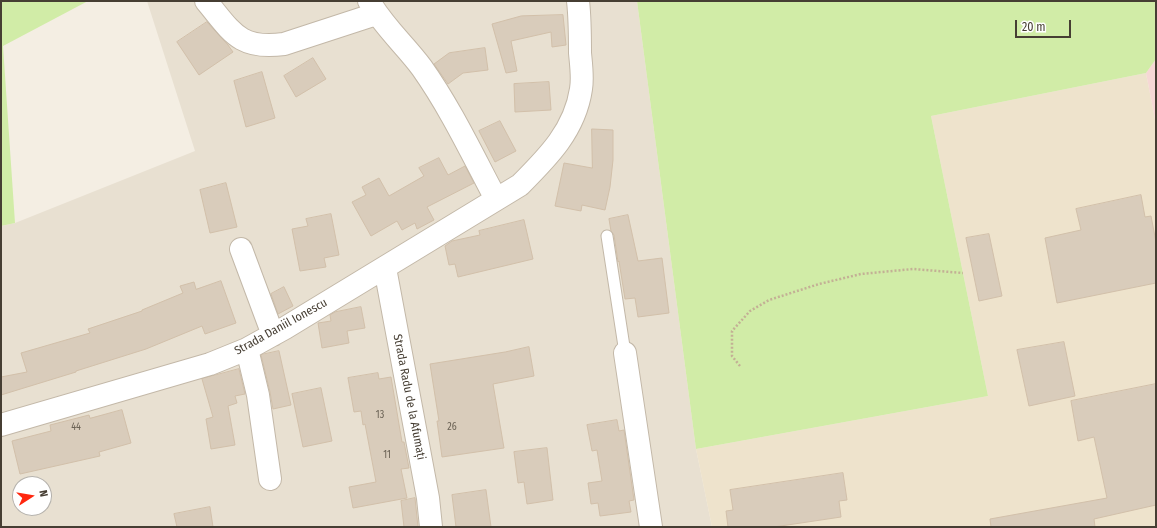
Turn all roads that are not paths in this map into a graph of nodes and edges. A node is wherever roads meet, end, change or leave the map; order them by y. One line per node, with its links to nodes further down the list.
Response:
1 (206, 1): 3 (street)
2 (578, 1): 4 (street, Strada Daniil Ionescu)
3 (373, 7): 4 (street)
4 (496, 200): 7 (street, Strada Daniil Ionescu)
5 (607, 236): 10 (lane)
6 (241, 250): 8 (street)
7 (385, 268): 8 (street, Strada Daniil Ionescu); 13 (street, Strada Radu de la Afumați)
8 (273, 335): 9 (street, Strada Daniil Ionescu)
9 (247, 349): 11 (street, Strada Daniil Ionescu); 12 (street)
10 (625, 353): 14 (street)
11 (1, 425)
12 (270, 480)
13 (432, 527)
14 (651, 527)

